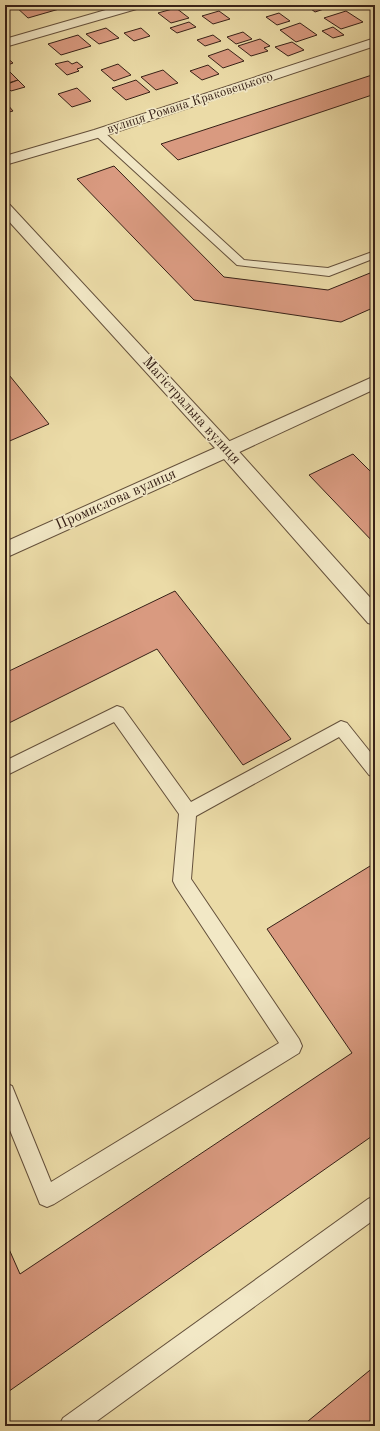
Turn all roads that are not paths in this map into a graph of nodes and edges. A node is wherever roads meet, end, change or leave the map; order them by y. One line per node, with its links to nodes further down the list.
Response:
1 (136, 5): 3 (street)
2 (375, 42): 4 (street, вулиця Романа Краковецького)
3 (5, 43)
4 (99, 133): 5 (street, вулиця Романа Краковецького); 7 (lane)
5 (5, 161)
6 (5, 208): 9 (street, Магістральна вулиця)
7 (375, 254)
8 (375, 382): 9 (street, Промислова вулиця)
9 (227, 450): 10 (street, Промислова вулиця); 11 (street, Магістральна вулиця)
10 (5, 550)
11 (375, 617)
12 (5, 769): 14 (lane)
13 (375, 770): 14 (lane)
14 (188, 812): 15 (lane)
15 (5, 1093)
16 (375, 1206): 17 (lane)
17 (71, 1426)

